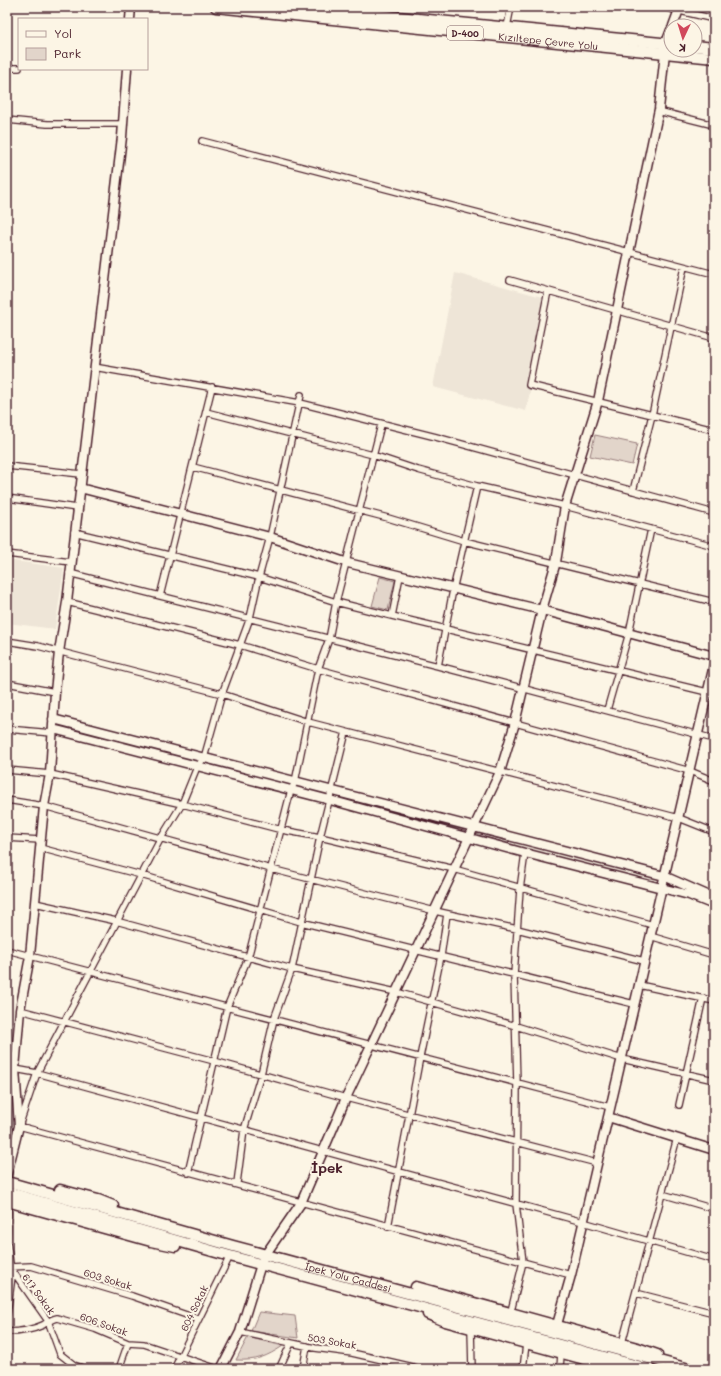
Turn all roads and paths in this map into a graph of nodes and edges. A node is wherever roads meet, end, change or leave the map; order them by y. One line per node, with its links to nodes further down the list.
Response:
1 (131, 7): 7 (street)
2 (216, 7): 11 (highway, Kızıltepe Çevre Yolu / D-400)
3 (297, 7): 9 (highway, Kızıltepe Çevre Yolu / D-400)
4 (511, 7): 9 (street)
5 (663, 7): 6 (street)
6 (680, 9): 8 (street)
7 (130, 18)
8 (714, 19)
9 (507, 27): 10 (highway, Kızıltepe Çevre Yolu / D-400)
10 (663, 46)
11 (663, 47)
12 (703, 47): 13 (highway)
13 (714, 48)
14 (703, 55): 16 (highway, Kızıltepe Çevre Yolu / D-400)
15 (665, 58): 20 (street)
16 (714, 58)
17 (7, 68): 18 (street)
18 (18, 68)
19 (127, 70): 22 (street)
20 (658, 111): 23 (street); 25 (street)
21 (7, 120): 22 (street)
22 (123, 124): 33 (street)
23 (714, 125)
24 (202, 141): 25 (street)
25 (628, 253): 26 (street); 30 (street)
26 (684, 267): 27 (street); 31 (street)
27 (714, 274)
28 (510, 280): 29 (street)
29 (548, 291): 30 (street); 36 (street)
30 (616, 310): 31 (street); 36 (street)
31 (671, 325): 32 (street); 39 (street)
32 (714, 338)
33 (94, 367): 34 (street); 46 (street)
34 (212, 387): 37 (street); 38 (street)
35 (301, 395): 37 (street)
36 (598, 401): 39 (street); 47 (street)
37 (300, 403): 40 (street); 42 (street)
38 (206, 412): 42 (street); 45 (street)
39 (652, 415): 41 (street); 51 (street)
40 (381, 425): 43 (street); 47 (street)
41 (714, 430)
42 (292, 434): 43 (street); 50 (street)
43 (373, 455): 48 (street); 55 (street)
44 (7, 466): 46 (street)
45 (193, 466): 50 (street); 57 (street)
46 (81, 474): 49 (street)
47 (575, 476): 51 (street); 53 (street)
48 (477, 486): 53 (street); 61 (street)
49 (80, 488): 54 (street); 57 (street)
50 (280, 490): 55 (street); 60 (street)
51 (633, 491): 56 (street)
52 (7, 498): 54 (street)
53 (565, 506): 58 (street); 66 (street)
54 (77, 508): 59 (street)
55 (358, 511): 61 (street); 67 (street)
56 (714, 513)
57 (181, 514): 60 (street); 64 (street)
58 (651, 529): 62 (street); 71 (street)
59 (74, 532): 64 (street); 65 (street)
60 (270, 537): 67 (street); 70 (street)
61 (464, 540): 66 (street); 72 (street)
62 (714, 546)
63 (7, 554): 65 (street)
64 (170, 555): 70 (street); 73 (street)
65 (71, 562): 68 (street)
66 (556, 562): 71 (street); 77 (street)
67 (348, 563): 69 (street); 75 (street)
68 (69, 573): 73 (street); 74 (street)
69 (400, 576): 72 (street); 78 (street)
70 (259, 577): 75 (street); 79 (street)
71 (638, 585): 76 (street); 81 (street)
72 (453, 590): 77 (street); 80 (street)
73 (160, 596): 79 (street)
74 (67, 602): 84 (street); 86 (street)
75 (336, 602): 78 (street); 82 (street)
76 (714, 602)
77 (542, 610): 81 (street); 85 (street)
78 (392, 616): 80 (street)
79 (250, 618): 82 (street); 84 (street)
80 (445, 629): 85 (street); 89 (street)
81 (629, 633): 87 (street); 91 (street)
82 (329, 639): 89 (street); 90 (street)
83 (7, 641): 86 (street)
84 (240, 645): 90 (street); 96 (street)
85 (533, 649): 91 (street); 93 (street)
86 (59, 652): 94 (street); 96 (street)
87 (714, 656)
88 (714, 665): 95 (street)
89 (438, 666): 93 (street)
90 (318, 669): 99 (street); 100 (street)
91 (618, 672): 95 (street); 97 (street)
92 (7, 682): 94 (street)
93 (523, 688): 97 (street); 100 (street)
94 (55, 692): 98 (street)
95 (707, 692): 104 (street)
96 (222, 694): 99 (street); 106 (street)
97 (607, 710): 104 (street)
98 (53, 718): 102 (street); 106 (street)
99 (308, 722): 103 (street); 113 (street)
100 (515, 723): 109 (street); 110 (street)
101 (7, 729): 102 (street)
102 (53, 731): 107 (street); 111 (street)
103 (346, 732): 110 (street); 115 (street)
104 (698, 735): 105 (street); 109 (street)
105 (714, 739)
106 (204, 758): 107 (street); 113 (street)
107 (197, 767): 114 (street); 117 (street)
108 (7, 770): 111 (street)
109 (690, 771): 112 (street); 119 (street)
110 (500, 772): 119 (street); 120 (street)
111 (50, 774): 117 (street); 118 (street)
112 (714, 781)
113 (295, 782): 114 (street); 115 (street)
114 (291, 790): 115 (street); 121 (street)
115 (331, 796): 120 (street); 123 (street); 124 (street)
116 (7, 800): 118 (street)
117 (182, 804): 121 (street); 126 (street)
118 (44, 806): 126 (street); 127 (street)
119 (679, 818): 122 (street); 132 (street)
120 (474, 828): 124 (street); 132 (street)
121 (282, 830): 123 (street); 129 (street)
122 (714, 832)
123 (320, 837): 130 (street); 133 (street)
124 (470, 837): 128 (street); 130 (street)
125 (7, 838): 127 (street)
126 (161, 838): 129 (street); 131 (street)
127 (40, 844): 131 (street); 137 (street)
128 (525, 853): 134 (street); 135 (street)
129 (271, 869): 133 (street); 139 (street)
130 (454, 869): 135 (street); 140 (street)
131 (141, 875): 139 (street); 142 (street)
132 (664, 876): 134 (street); 136 (street)
133 (310, 878): 140 (street); 143 (street)
134 (661, 888): 138 (street); 144 (street)
135 (520, 889): 144 (street); 145 (street)
136 (714, 898)
137 (34, 903): 142 (street); 150 (street)
138 (714, 905)
139 (260, 910): 143 (street); 152 (street)
140 (434, 911): 141 (street); 148 (street)
141 (447, 914): 145 (street); 151 (street)
142 (116, 921): 152 (street); 155 (street)
143 (301, 922): 148 (street); 154 (street)
144 (653, 924): 146 (street)
145 (517, 929): 153 (street); 156 (street)
146 (650, 936): 149 (street); 153 (street)
147 (7, 950): 150 (street)
148 (416, 950): 151 (street); 158 (street)
149 (714, 955)
150 (30, 956): 155 (street); 164 (street)
151 (441, 956): 156 (street); 161 (street)
152 (248, 958): 154 (street); 163 (street)
153 (644, 961): 157 (street)
154 (292, 969): 158 (street); 165 (street)
155 (90, 971): 163 (street); 166 (street)
156 (514, 975): 162 (street); 167 (street)
157 (639, 985): 159 (street); 162 (street)
158 (396, 992): 161 (street); 168 (street)
159 (702, 998): 160 (street); 177 (street)
160 (714, 1001)
161 (432, 1002): 167 (street); 171 (street)
162 (634, 1004): 172 (street)
163 (227, 1007): 165 (street); 173 (street)
164 (20, 1010): 166 (street); 170 (street)
165 (274, 1019): 168 (street); 176 (street)
166 (64, 1021): 173 (street); 175 (street)
167 (516, 1026): 172 (street); 179 (street)
168 (371, 1044): 171 (street); 180 (street)
169 (7, 1055): 170 (street)
170 (16, 1057): 174 (street)
171 (420, 1057): 179 (street); 183 (street)
172 (622, 1059): 177 (street); 182 (street)
173 (214, 1061): 176 (street); 185 (street)
174 (15, 1069): 175 (street); 186 (street)
175 (37, 1073): 185 (street); 186 (street)
176 (261, 1074): 180 (street); 187 (street)
177 (686, 1074): 178 (street); 181 (street)
178 (714, 1080)
179 (518, 1083): 182 (street); 189 (street)
180 (346, 1098): 183 (street); 191 (street)
181 (679, 1105)
182 (610, 1107): 184 (street)
183 (409, 1114): 189 (street); 194 (street)
184 (608, 1117): 188 (street); 192 (street)
185 (201, 1119): 187 (street); 193 (street)
186 (19, 1126): 193 (street); 195 (street)
187 (244, 1130): 191 (street); 197 (street)
188 (678, 1138): 190 (street); 198 (street)
189 (516, 1142): 192 (street); 201 (street)
190 (714, 1150)
191 (323, 1151): 194 (street); 200 (street)
192 (597, 1163): 203 (street)
193 (188, 1172): 197 (street)
194 (399, 1172): 201 (street); 205 (street)
195 (7, 1175): 204 (highway)
196 (7, 1182): 204 (highway, İpek Yolu Caddesi)
197 (237, 1184): 200 (street)
198 (662, 1194): 202 (street); 206 (street)
199 (7, 1198): 207 (highway, İpek Yolu Caddesi); 211 (street)
200 (301, 1203): 205 (street); 208 (street)
201 (516, 1204): 203 (street); 210 (street)
202 (714, 1209)
203 (583, 1222): 206 (street); 213 (street)
204 (154, 1223): 208 (highway, İpek Yolu Caddesi)
205 (388, 1226): 210 (street)
206 (648, 1242): 209 (street); 215 (street)
207 (230, 1256): 208 (highway, İpek Yolu Caddesi); 220 (street, 604 Sokak)
208 (262, 1259): 212 (highway, İpek Yolu Caddesi); 216 (highway, İpek Yolu Caddesi); 225 (street)
209 (714, 1260)
210 (523, 1262): 213 (street); 217 (street)
211 (10, 1267): 214 (street); 220 (street, 603 Sokak); 221 (street, 617 Sokak)
212 (334, 1273): 229 (highway); 246 (highway, İpek Yolu Caddesi)
213 (571, 1275): 222 (street)
214 (9, 1278): 219 (street)
215 (636, 1293): 218 (street); 229 (street)
216 (395, 1300): 223 (highway); 245 (highway, İpek Yolu Caddesi)
217 (512, 1307)
218 (714, 1313)
219 (7, 1314)
220 (198, 1319): 232 (street, 604 Sokak)
221 (48, 1321): 224 (street, 606 Sokak); 226 (street, 606 Sokak); 233 (street, 617 Sokak)
222 (558, 1321)
223 (471, 1329): 228 (highway); 241 (street)
224 (7, 1332)
225 (240, 1332): 227 (street, 503 Sokak); 237 (street)
226 (128, 1343): 232 (street, 606 Sokak); 234 (street)
227 (291, 1343): 230 (street, 503 Sokak); 238 (street)
228 (526, 1344): 231 (highway); 242 (street)
229 (622, 1344): 247 (highway)
230 (307, 1346): 239 (street); 240 (street, 503 Sokak)
231 (561, 1353): 243 (street); 244 (highway)
232 (180, 1355): 235 (street, 604 Sokak); 236 (street, 606 Sokak)
233 (85, 1369)
234 (118, 1369)
235 (174, 1369)
236 (218, 1369)
237 (221, 1369)
238 (279, 1369)
239 (303, 1369)
240 (420, 1369)
241 (472, 1369)
242 (523, 1369)
243 (560, 1369)
244 (621, 1369)
245 (649, 1369)
246 (689, 1369)
247 (696, 1369)

